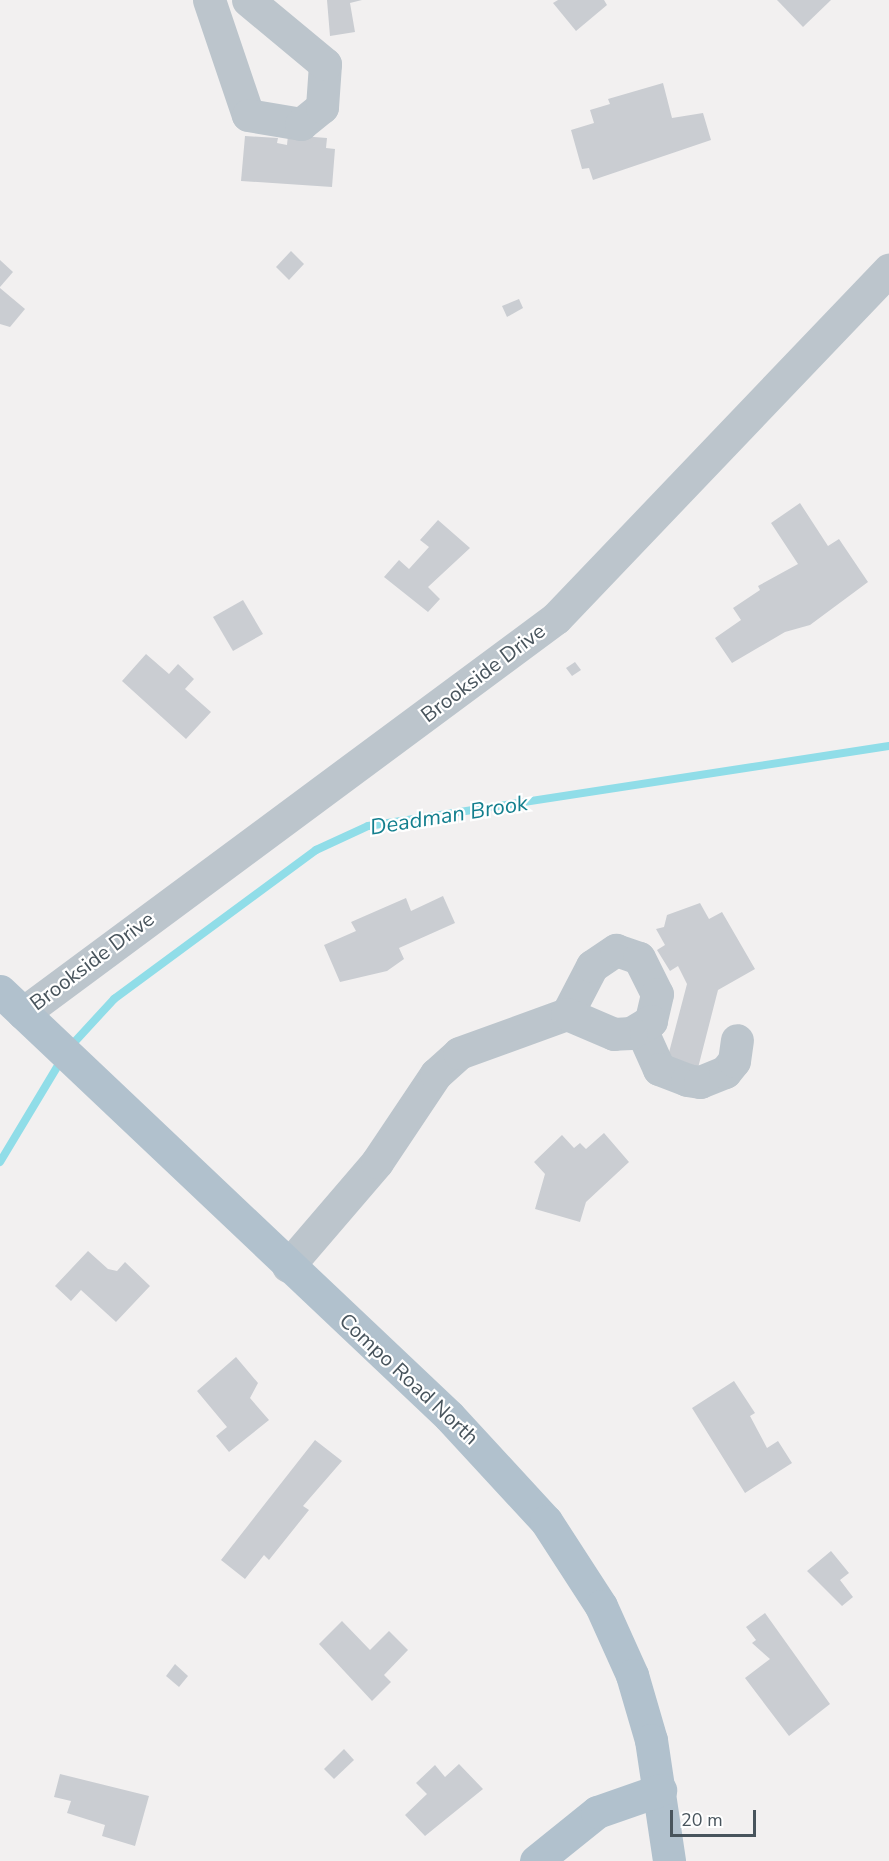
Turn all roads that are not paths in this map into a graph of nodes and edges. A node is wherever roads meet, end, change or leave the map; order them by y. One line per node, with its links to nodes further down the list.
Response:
1 (209, 0): 2 (street)
2 (248, 0)
3 (889, 270): 4 (street, Brookside Drive)
4 (11, 1002): 8 (main road, Compo Road North)
5 (567, 1014): 6 (street); 6 (street); 8 (street)
6 (641, 1029): 7 (street)
7 (737, 1040)
8 (288, 1266): 9 (main road, Compo Road North)
9 (660, 1790): 10 (main road); 11 (main road, Compo Road North)
10 (536, 1861)
11 (669, 1861)

